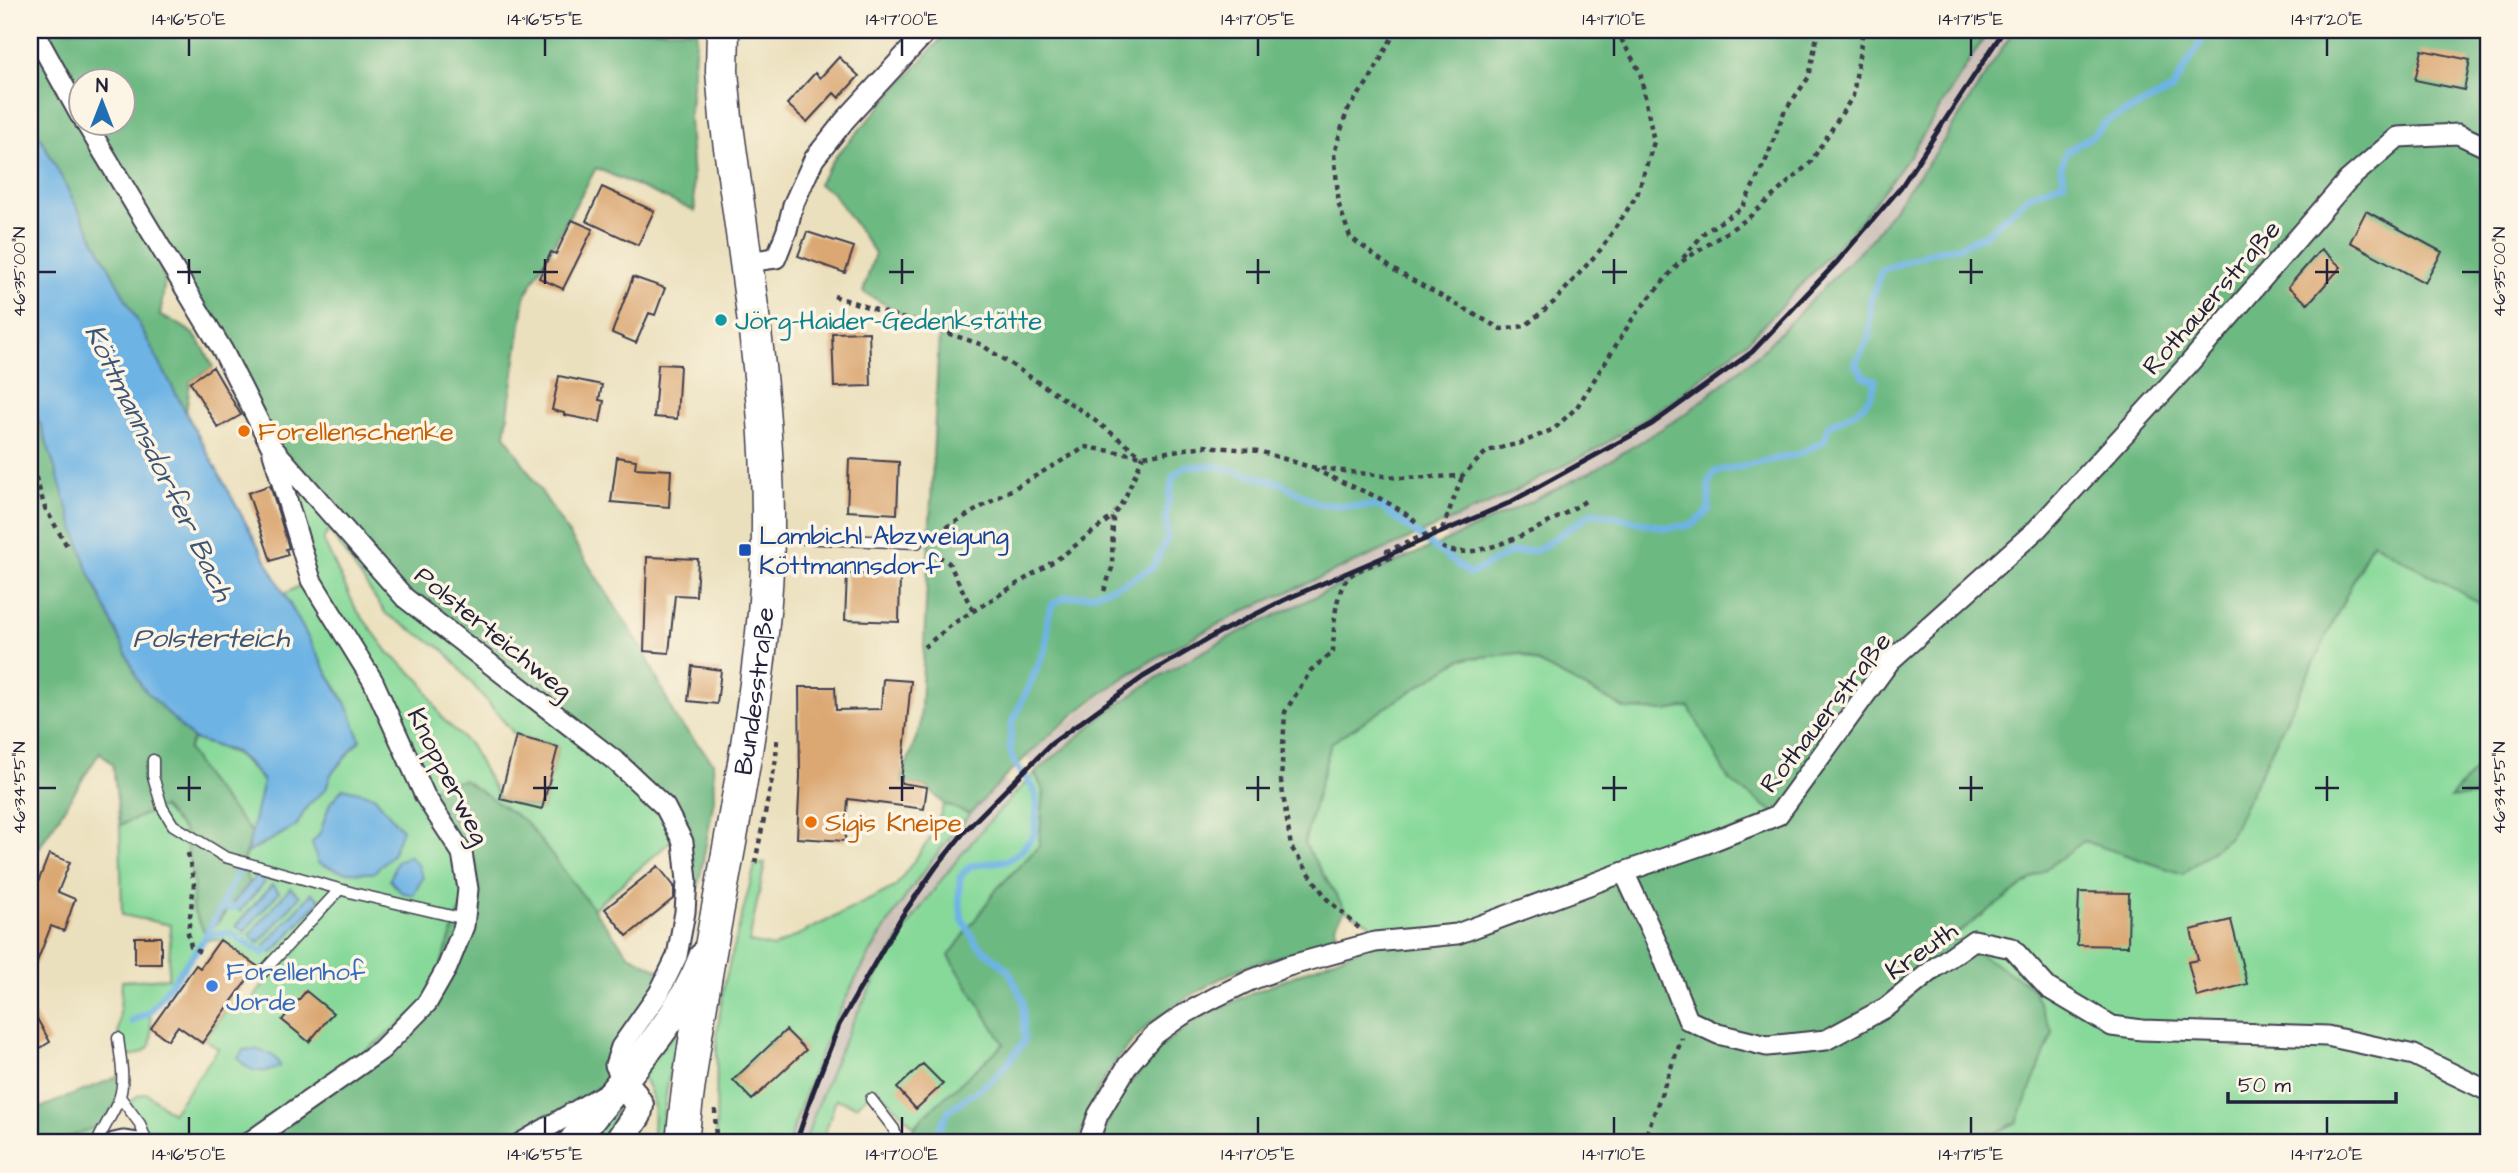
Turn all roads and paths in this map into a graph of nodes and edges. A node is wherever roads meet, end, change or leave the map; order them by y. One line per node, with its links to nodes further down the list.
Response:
1 (33, 30): 8 (street)
2 (723, 30): 11 (main road, Bundesstraße)
3 (928, 30): 11 (street)
4 (1396, 30): 5 (path)
5 (1616, 30)
6 (1818, 30): 12 (path)
7 (1863, 30): 12 (path)
8 (66, 90)
9 (93, 136): 14 (street, Polsterteichweg)
10 (2488, 148): 31 (street, Rothauerstraße)
11 (760, 260): 22 (main road, Bundesstraße)
12 (1678, 264): 18 (path)
13 (834, 296): 15 (path)
14 (271, 446): 33 (street, Knopperweg); 40 (street, Polsterteichweg)
15 (1143, 456): 17 (path); 20 (path); 23 (path)
16 (30, 458): 24 (path)
17 (1310, 467): 18 (path); 21 (path)
18 (1462, 476): 35 (path)
19 (1587, 500): 25 (path)
20 (1113, 516): 26 (path); 27 (path)
21 (1417, 523)
22 (768, 537): 23 (lane); 34 (main road, Bundesstraße)
23 (917, 543): 27 (path)
24 (67, 546)
25 (1442, 547)
26 (1104, 591)
27 (973, 611): 28 (path)
28 (924, 647)
29 (153, 760): 30 (lane)
30 (184, 831): 32 (lane); 36 (path)
31 (1624, 872): 35 (street, Rothauerstraße); 38 (street)
32 (340, 889): 33 (lane); 37 (lane)
33 (465, 919): 48 (street, Knopperweg)
34 (712, 930): 40 (main road); 52 (main road, Bundesstraße)
35 (1375, 942): 54 (street, Rothauerstraße)
36 (201, 953)
37 (263, 972)
38 (1688, 1020): 41 (street, Kreuth); 55 (path)
39 (118, 1038): 42 (lane)
40 (620, 1084): 49 (street); 50 (main road); 51 (main road)
41 (2488, 1091)
42 (120, 1097): 44 (lane); 47 (lane)
43 (871, 1099): 53 (lane)
44 (97, 1143)
45 (114, 1143): 46 (street)
46 (138, 1143)
47 (147, 1143)
48 (248, 1143)
49 (521, 1143)
50 (572, 1143)
51 (618, 1143)
52 (682, 1143)
53 (896, 1143)
54 (1088, 1143)
55 (1643, 1143)

